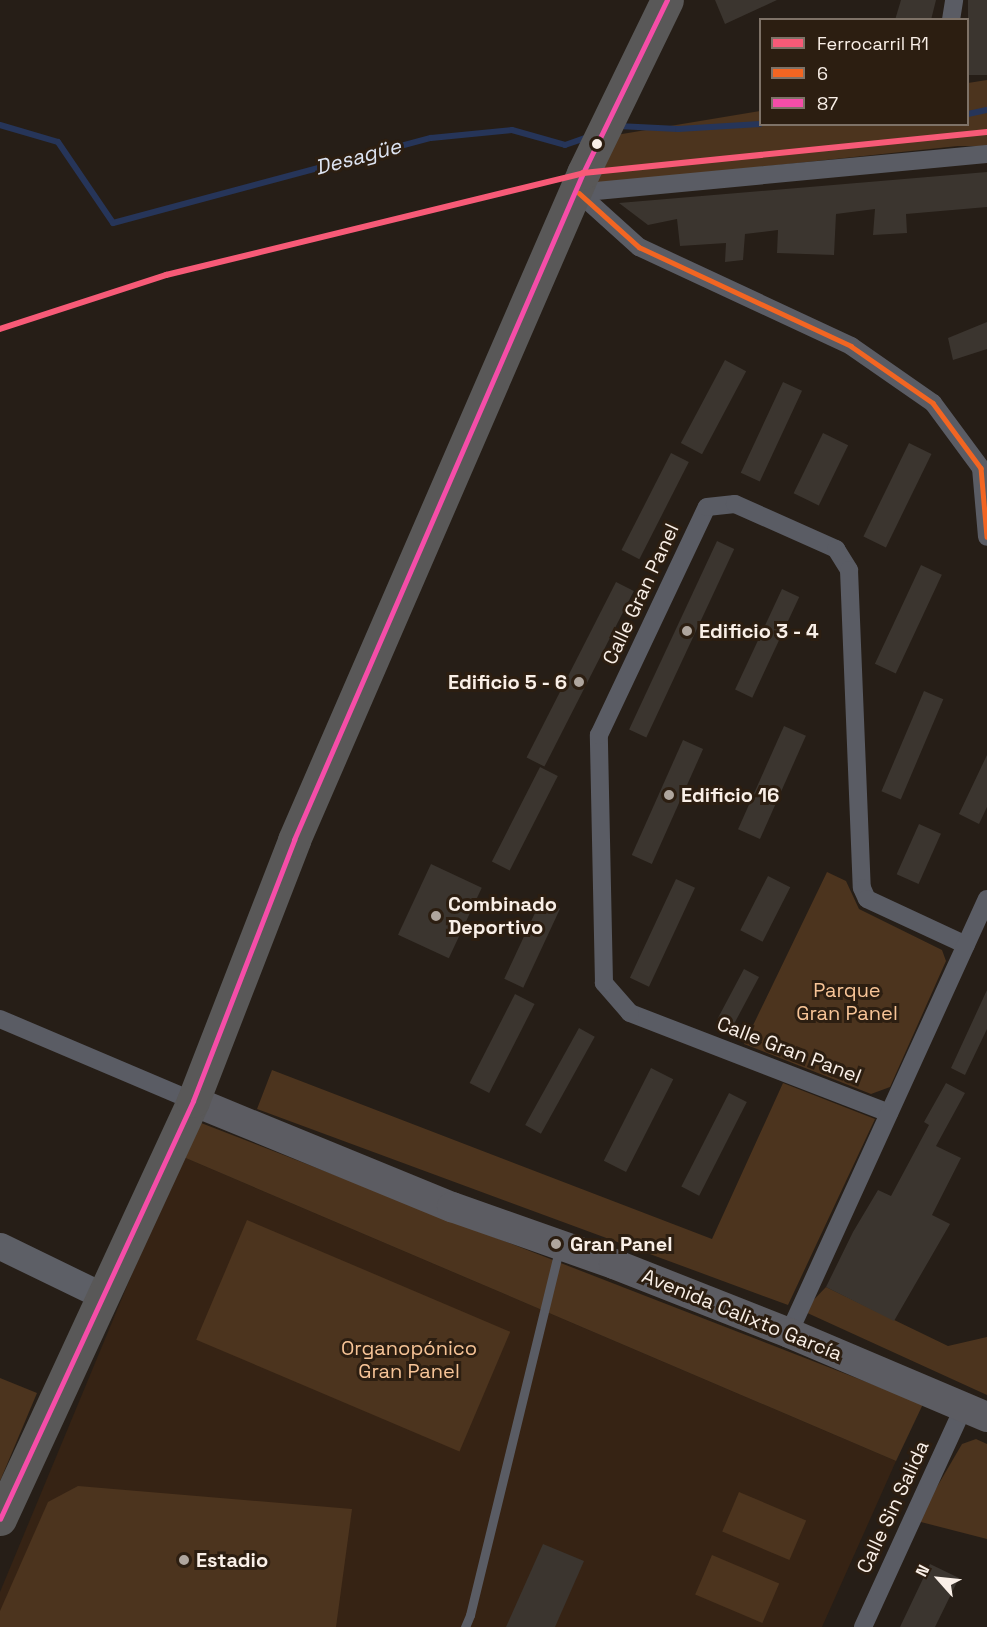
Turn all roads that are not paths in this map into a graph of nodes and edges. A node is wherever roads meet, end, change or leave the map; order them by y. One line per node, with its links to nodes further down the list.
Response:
1 (667, 0): 5 (highway)
2 (954, 0): 3 (street)
3 (951, 18)
4 (987, 154): 5 (street)
5 (577, 193): 6 (street); 10 (highway)
6 (987, 537)
7 (987, 899): 8 (street)
8 (966, 945): 11 (street); 11 (street, Calle Gran Panel)
9 (0, 1020): 10 (street)
10 (193, 1101): 12 (main road, Avenida Calixto García); 14 (highway)
11 (889, 1113): 15 (street)
12 (560, 1245): 15 (main road, Avenida Calixto García); 18 (lane)
13 (0, 1246): 14 (main road)
14 (101, 1295): 17 (highway)
15 (789, 1333): 16 (main road, Avenida Calixto García)
16 (976, 1412): 19 (street, Calle Sin Salida)
17 (0, 1519)
18 (465, 1627)
19 (863, 1627)

